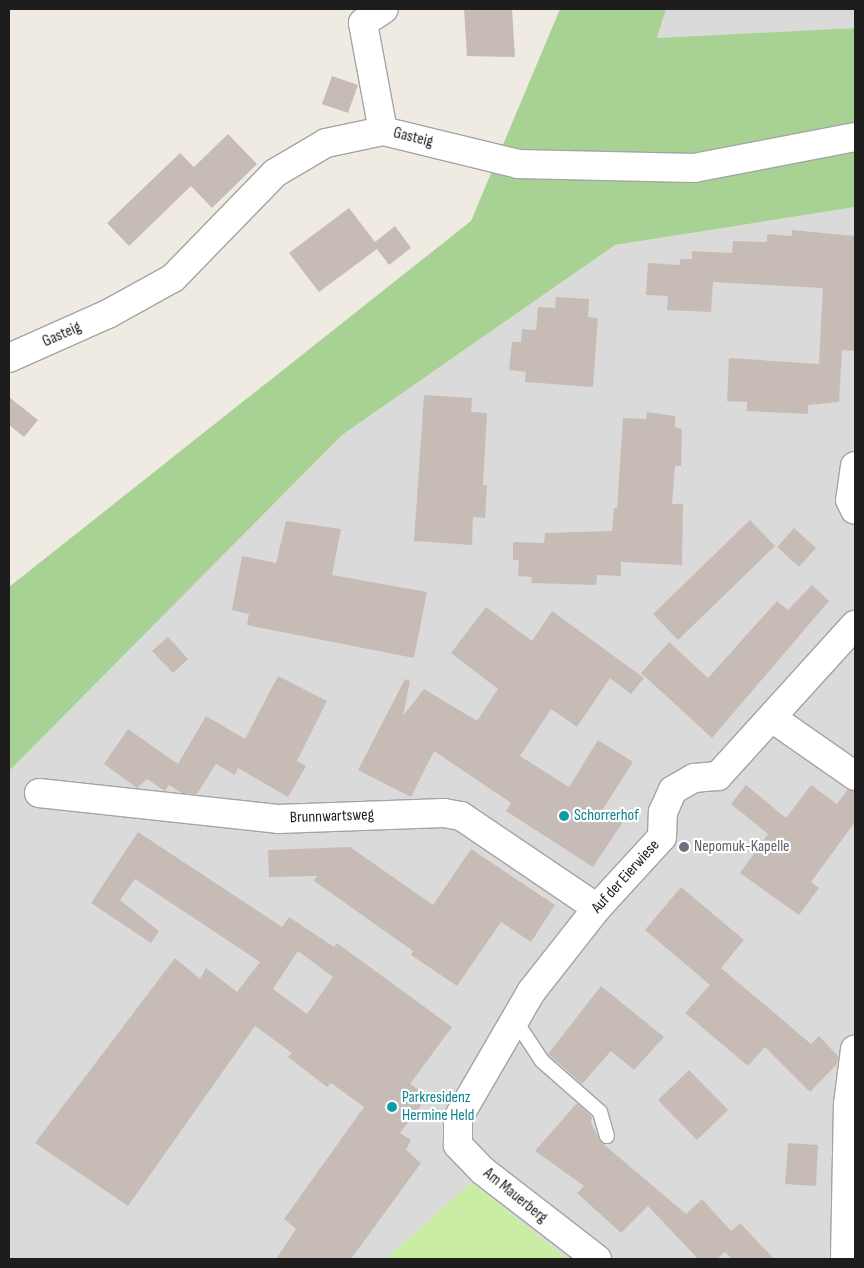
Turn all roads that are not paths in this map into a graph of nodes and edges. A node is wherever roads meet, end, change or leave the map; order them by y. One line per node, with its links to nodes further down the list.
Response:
1 (367, 13): 2 (street)
2 (383, 131): 3 (street, Gasteig); 4 (street, Gasteig)
3 (855, 137)
4 (9, 358)
5 (855, 466): 6 (street)
6 (855, 510)
7 (855, 625): 8 (street, Auf der Eierwiese)
8 (772, 718): 9 (street); 11 (street, Auf der Eierwiese)
9 (855, 776)
10 (39, 793): 11 (street, Brunnwartsweg)
11 (597, 908): 12 (street, Auf der Eierwiese)
12 (515, 1020): 14 (street, Auf der Eierwiese); 15 (lane)
13 (855, 1049): 17 (street)
14 (458, 1118): 16 (street, Am Mauerberg)
15 (608, 1136)
16 (597, 1259)
17 (846, 1259)

